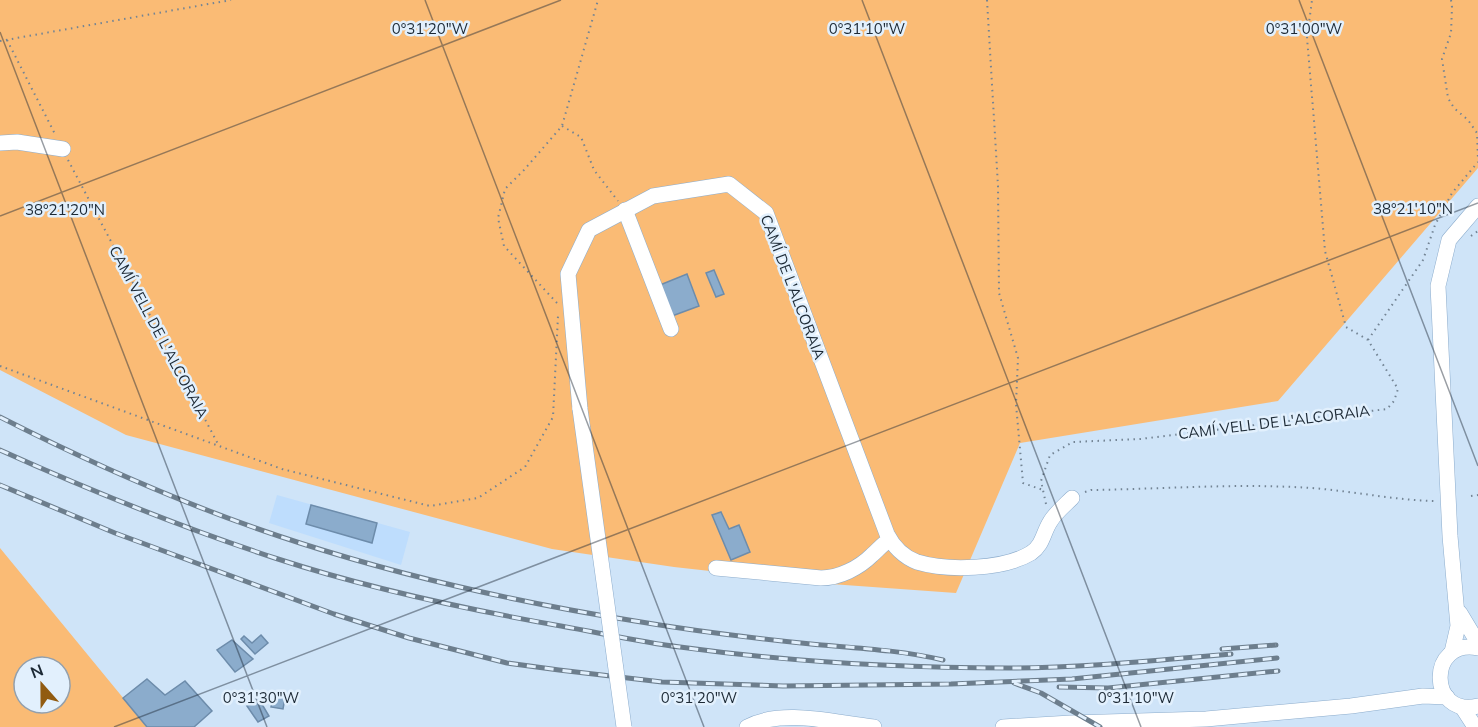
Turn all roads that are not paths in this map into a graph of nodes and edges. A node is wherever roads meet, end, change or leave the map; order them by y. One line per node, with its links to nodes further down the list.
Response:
1 (0, 143): 2 (street)
2 (63, 149)
3 (1478, 206): 9 (street)
4 (625, 210): 5 (street); 7 (street, CAMÍ DE L'ALCORAIA); 18 (street, CAMÍ DE L'ALCORAIA, bridge)
5 (671, 329)
6 (1072, 498): 7 (street, CAMÍ DE L'ALCORAIA)
7 (890, 540): 8 (street)
8 (716, 568)
9 (1456, 605): 10 (street); 12 (street)
10 (1478, 643)
11 (1478, 648): 12 (street)
12 (1452, 652): 13 (street)
13 (1440, 671): 14 (street); 15 (street)
14 (1447, 698): 15 (street); 17 (street)
15 (1389, 700): 21 (street)
16 (1478, 706): 17 (street)
17 (1462, 707): 22 (street)
18 (624, 727)
19 (747, 727): 20 (street)
20 (874, 727)
21 (1003, 727)
22 (1475, 727)

